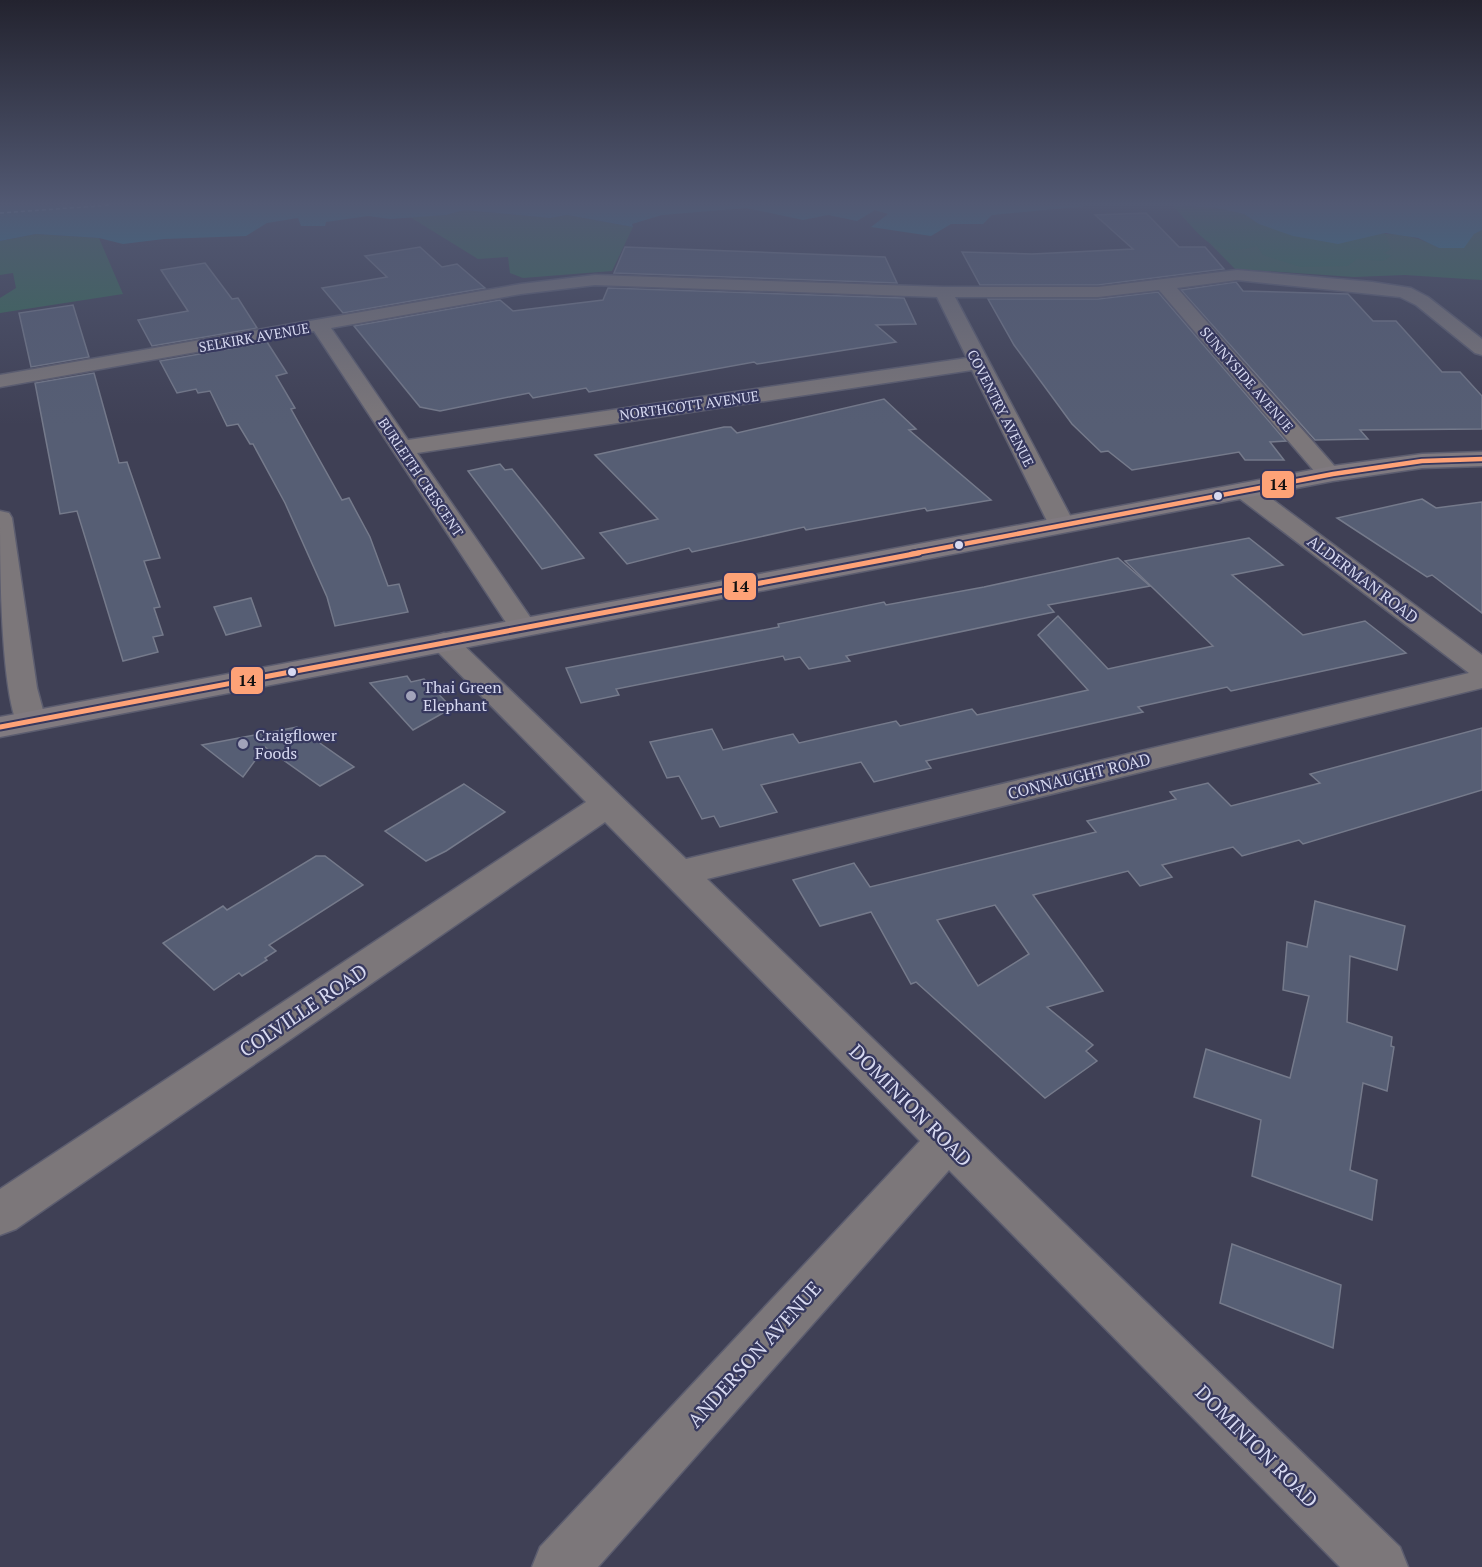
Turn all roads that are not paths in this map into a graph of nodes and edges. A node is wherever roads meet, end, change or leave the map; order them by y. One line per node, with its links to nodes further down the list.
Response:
1 (512, 278): 5 (street)
2 (1212, 278): 4 (street, SELKIRK AVENUE)
3 (1288, 278): 8 (street, SELKIRK AVENUE)
4 (1164, 284): 6 (street, SELKIRK AVENUE); 13 (street, SUNNYSIDE AVENUE)
5 (521, 290): 6 (street, SELKIRK AVENUE); 7 (street, SELKIRK AVENUE)
6 (944, 292): 9 (street, COVENTRY AVENUE)
7 (320, 326): 10 (street, SELKIRK AVENUE); 11 (street, BURLEITH CRESCENT)
8 (1482, 349)
9 (977, 363): 11 (street, NORTHCOTT AVENUE); 16 (street, COVENTRY AVENUE)
10 (0, 381)
11 (402, 448): 17 (street, BURLEITH CRESCENT)
12 (1482, 459): 13 (main road)
13 (1330, 475): 14 (main road)
14 (1245, 490): 16 (main road); 19 (street, ALDERMAN ROAD)
15 (0, 518): 21 (street)
16 (1061, 524): 17 (main road)
17 (523, 627): 18 (main road)
18 (444, 642): 21 (main road); 22 (street, DOMINION ROAD)
19 (1482, 669)
20 (1482, 679): 23 (street, CONNAUGHT ROAD)
21 (15, 724)
22 (606, 805): 23 (street, DOMINION ROAD); 25 (street, COLVILLE ROAD)
23 (676, 874): 24 (street, DOMINION ROAD)
24 (948, 1141): 26 (street, ANDERSON AVENUE); 27 (street, DOMINION ROAD)
25 (0, 1214)
26 (560, 1567)
27 (1380, 1567)

